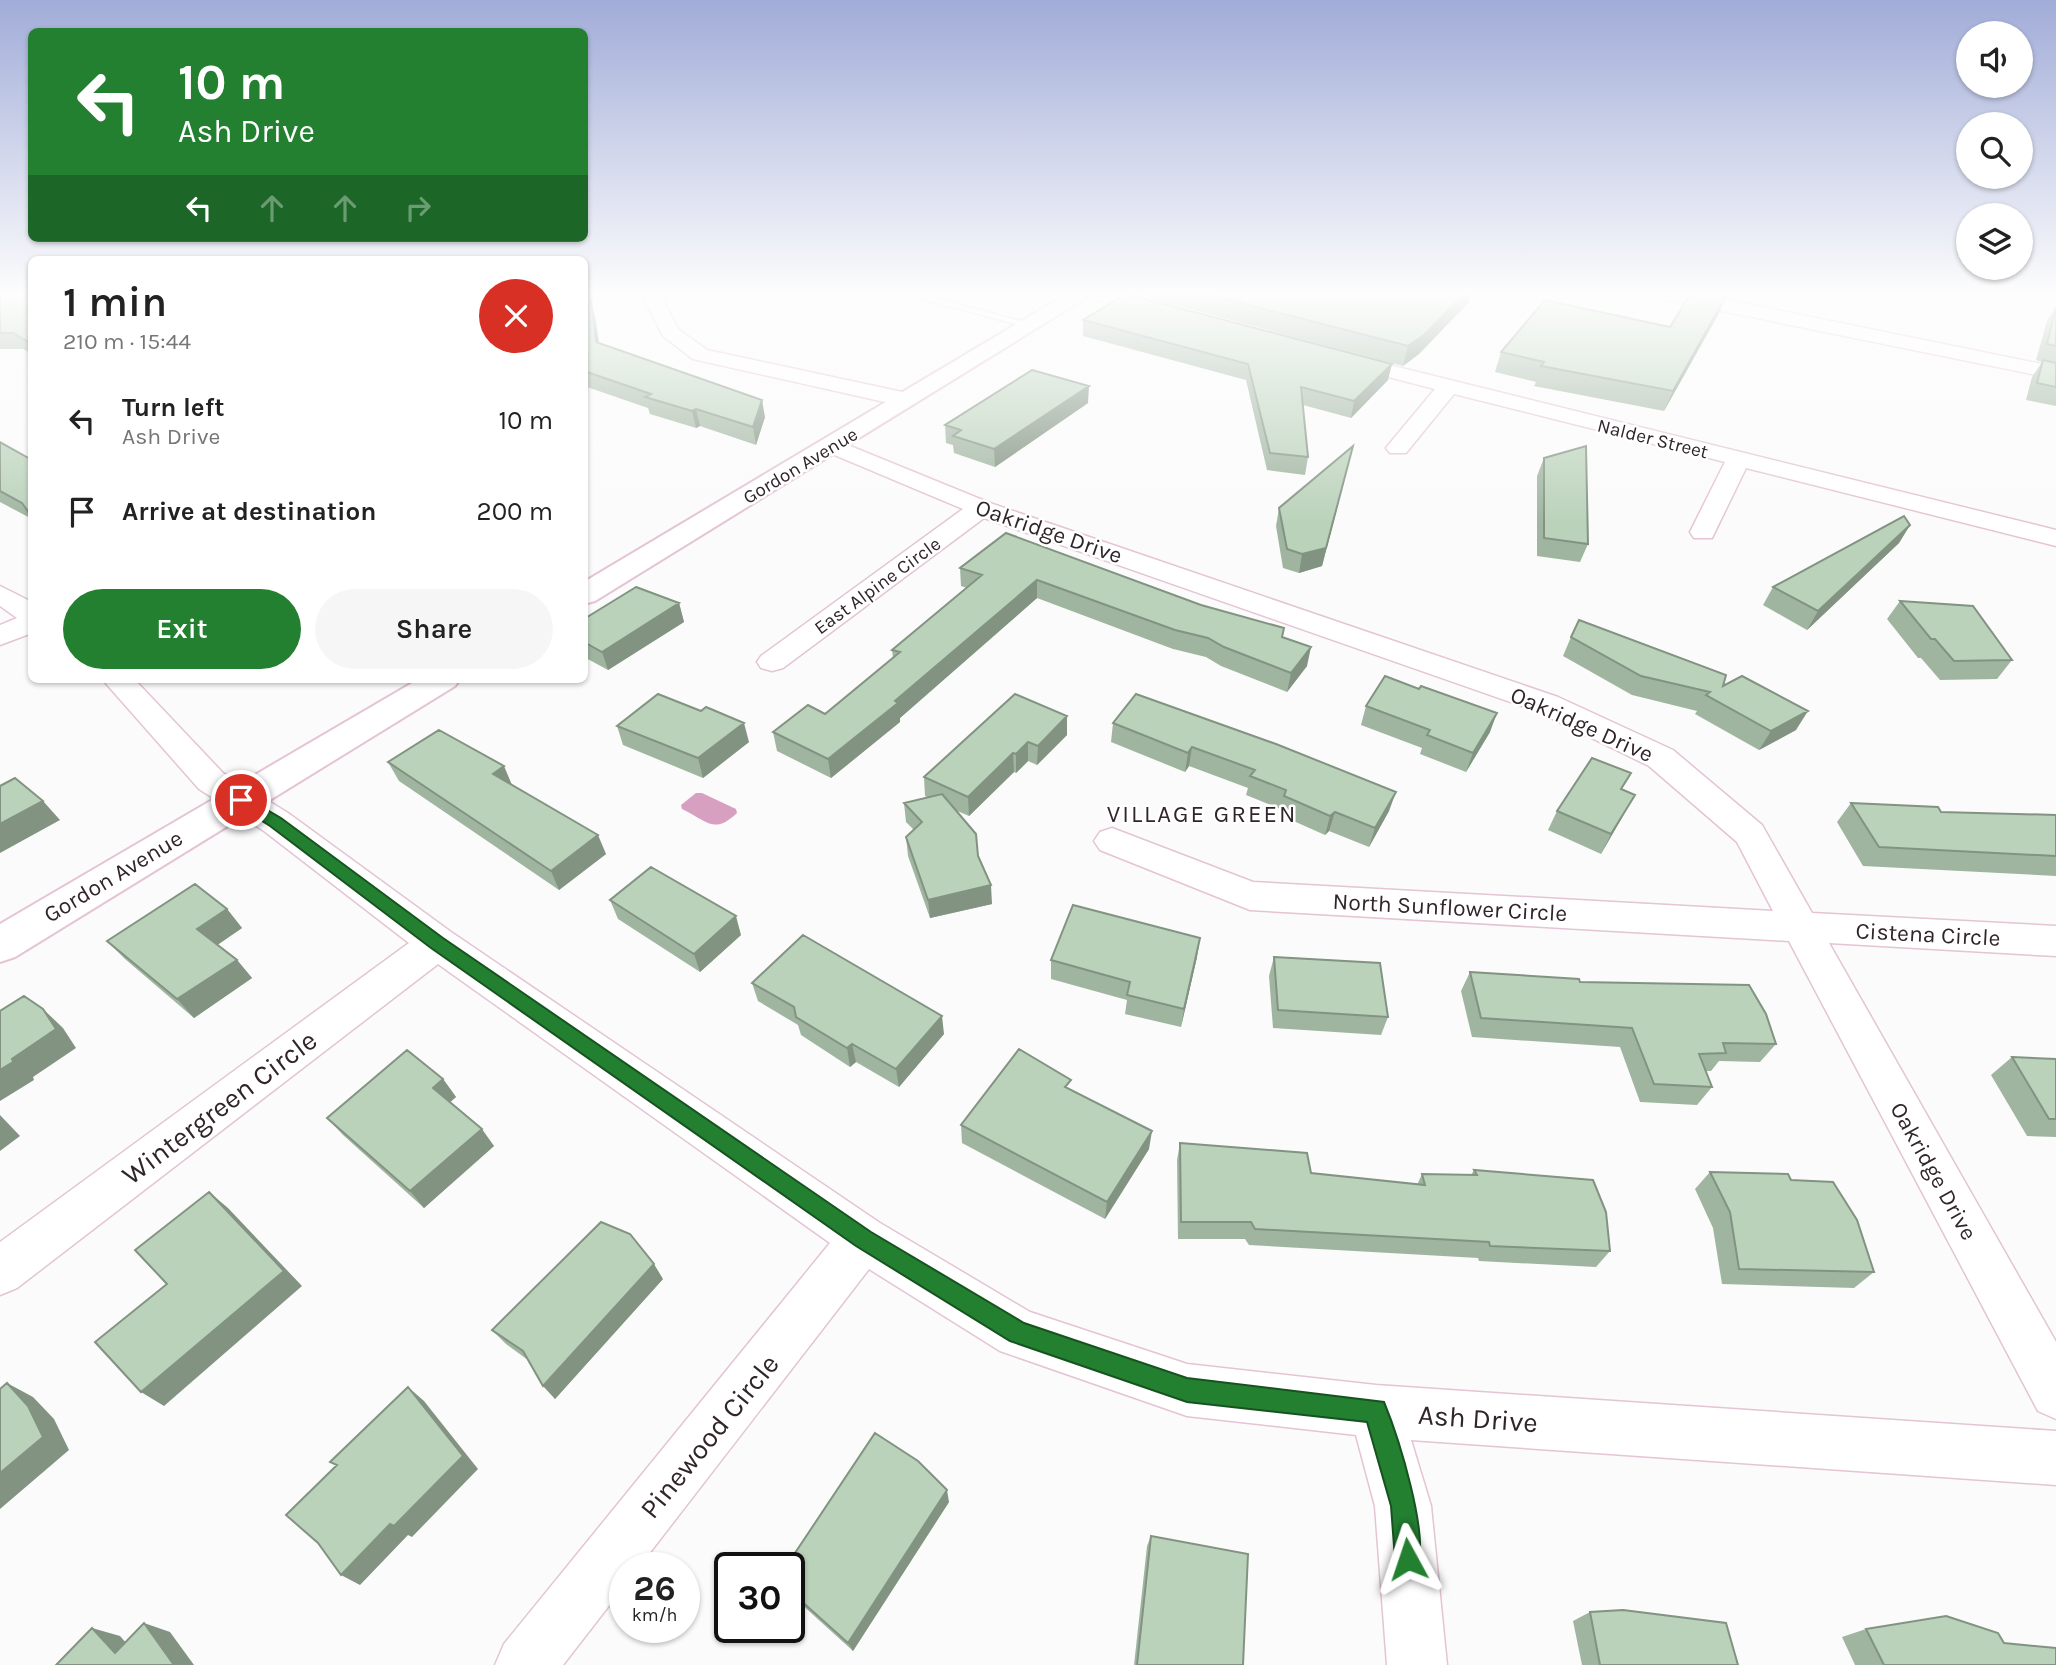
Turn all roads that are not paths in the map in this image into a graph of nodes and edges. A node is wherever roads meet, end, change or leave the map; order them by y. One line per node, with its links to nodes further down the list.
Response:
1 (763, 369): 7 (street)
2 (959, 369): 7 (main road, Gordon Avenue)
3 (1377, 369): 6 (street, Nalder Street)
4 (2035, 369): 5 (street)
5 (2056, 373)
6 (1448, 387): 9 (street); 10 (street, Nalder Street)
7 (907, 400): 8 (main road, Gordon Avenue)
8 (833, 446): 11 (street, Oakridge Drive); 14 (main road, Gordon Avenue)
9 (1398, 448)
10 (1738, 459): 12 (street); 13 (street, Nalder Street)
11 (981, 508): 19 (street, East Alpine Circle); 24 (street, Oakridge Drive)
12 (1703, 531)
13 (2056, 538)
14 (588, 592)
15 (0, 594): 16 (street)
16 (28, 612)
17 (28, 624): 18 (street)
18 (0, 636)
19 (772, 662)
20 (121, 683): 22 (street, Ash Drive)
21 (436, 683): 22 (main road, Gordon Avenue)
22 (241, 800): 26 (street, Ash Drive); 27 (main road, Gordon Avenue)
23 (1112, 841): 24 (street, North Sunflower Circle)
24 (1799, 927): 25 (street, Cistena Circle); 30 (street, Oakridge Drive)
25 (2056, 942)
26 (437, 943): 28 (street, Ash Drive); 29 (street, Wintergreen Circle)
27 (0, 944)
28 (863, 1239): 31 (street, Ash Drive); 33 (street, Pinewood Circle)
29 (0, 1271)
30 (2056, 1393)
31 (1376, 1411): 32 (street, Ash Drive); 34 (street)
32 (2056, 1458)
33 (525, 1665)
34 (1416, 1665)

